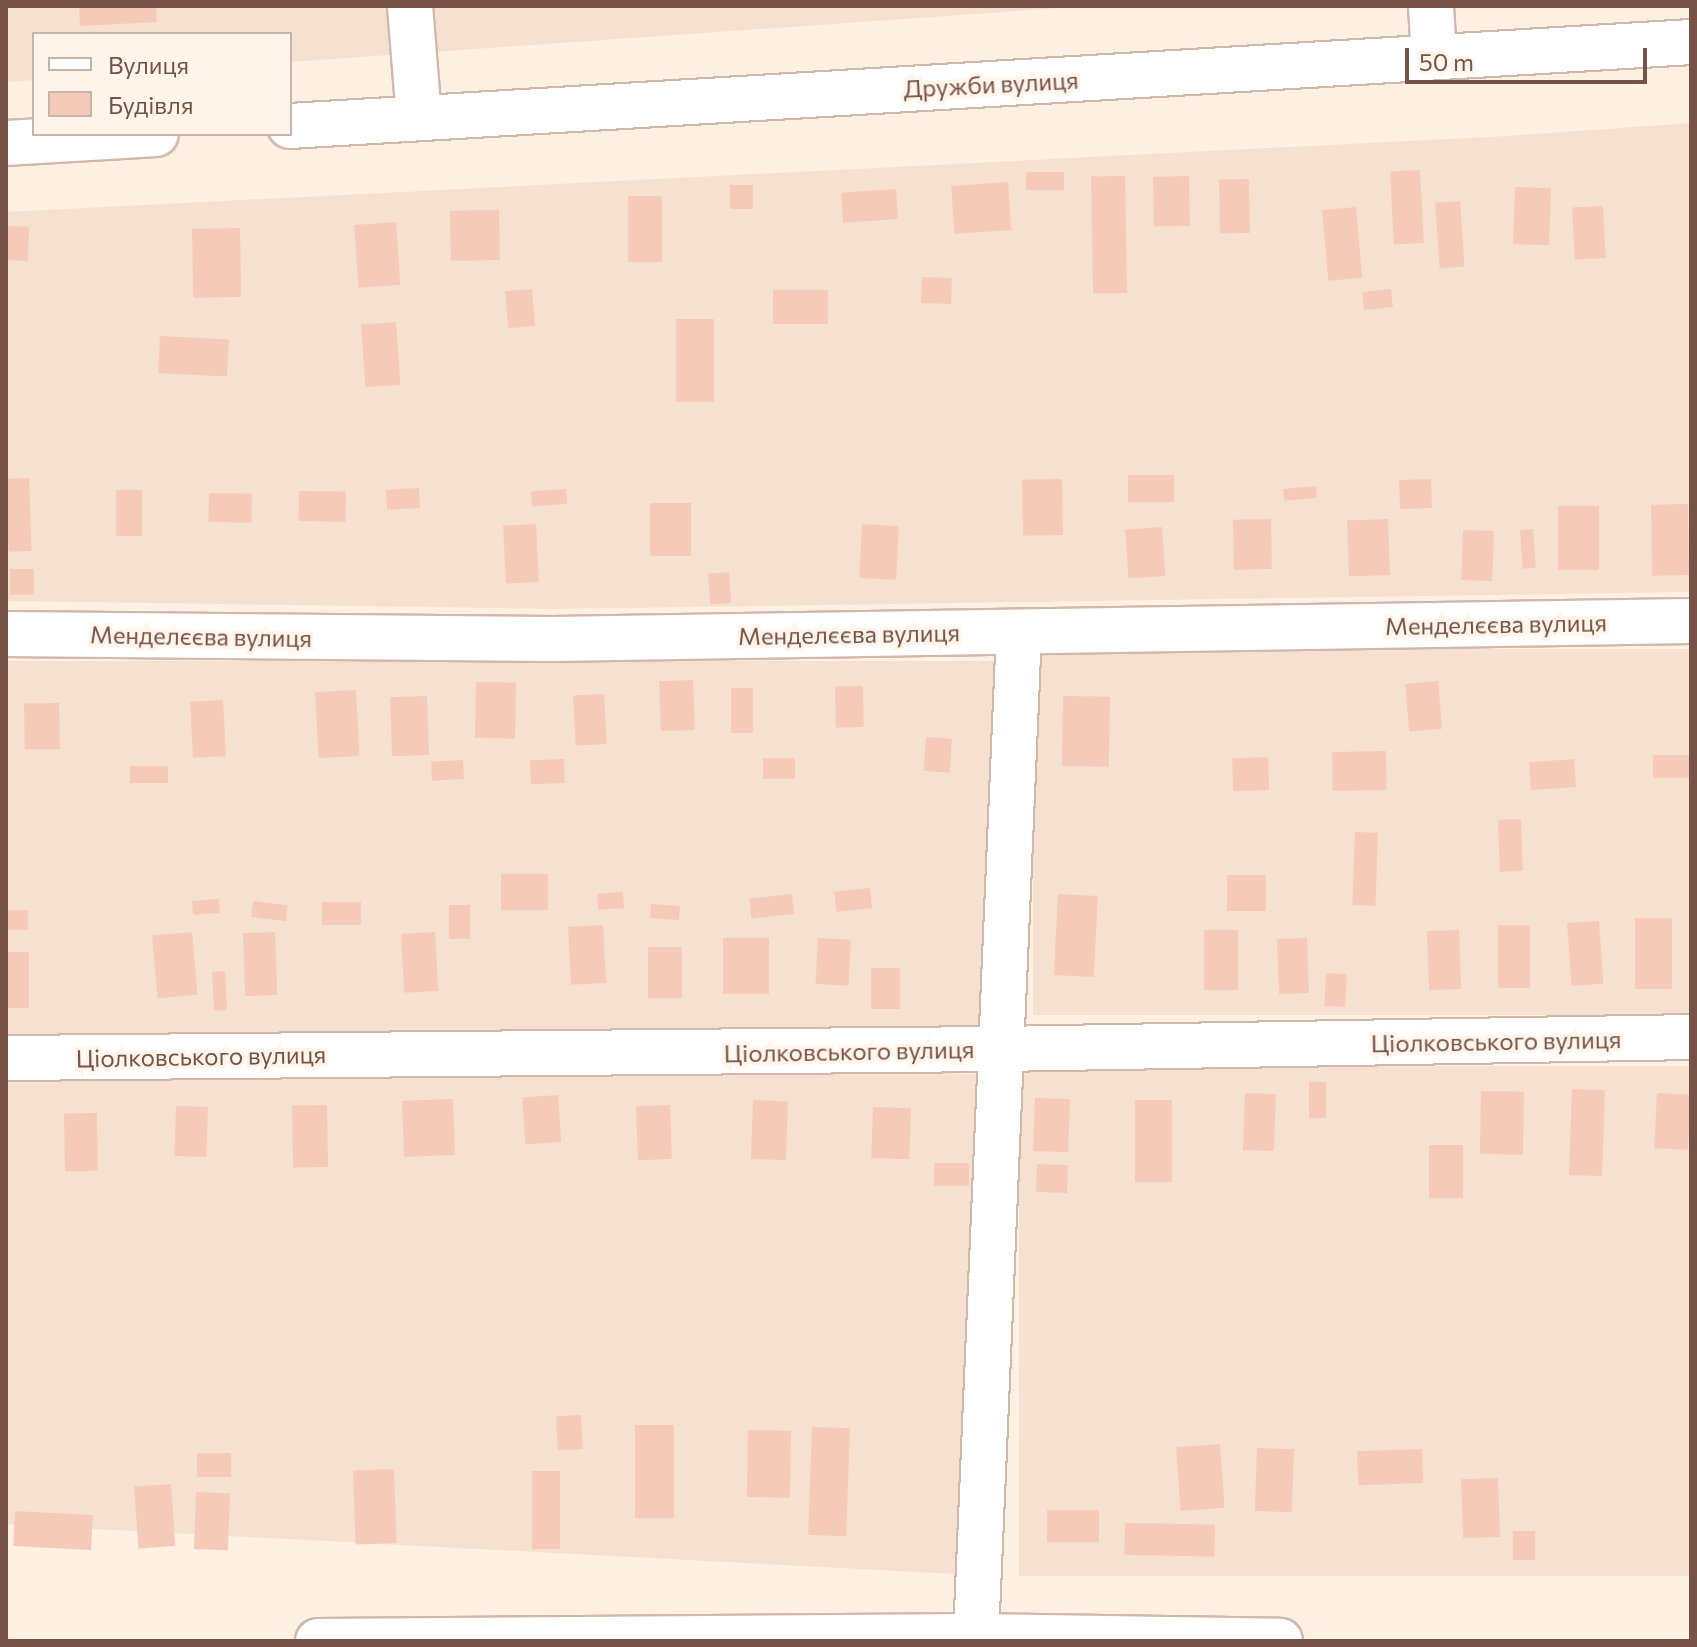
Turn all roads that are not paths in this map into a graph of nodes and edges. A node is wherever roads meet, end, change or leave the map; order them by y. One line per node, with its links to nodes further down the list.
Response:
1 (410, 6): 5 (street)
2 (1431, 6): 4 (street)
3 (1691, 42): 4 (street, Дружби вулиця)
4 (1434, 57): 5 (street, Дружби вулиця)
5 (419, 118): 6 (street, Дружби вулиця)
6 (292, 126)
7 (123, 136): 8 (street)
8 (6, 143)
9 (1691, 621): 10 (street, Менделєєва вулиця)
10 (1019, 632): 11 (street, Менделєєва вулиця); 13 (street)
11 (6, 634)
12 (1691, 1037): 13 (street, Ціолковського вулиця)
13 (999, 1049): 14 (street, Ціолковського вулиця); 15 (street)
14 (6, 1058)
15 (976, 1636): 16 (street); 17 (street)
16 (318, 1641)
17 (1280, 1641)

